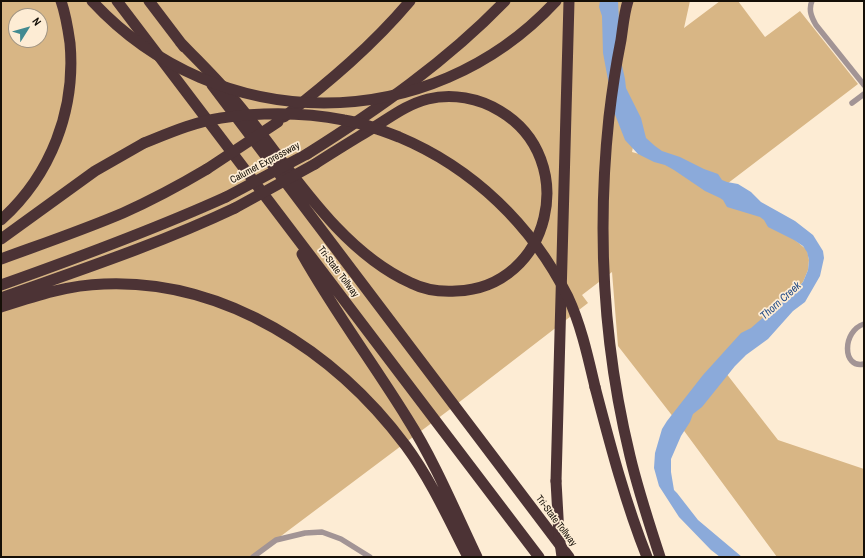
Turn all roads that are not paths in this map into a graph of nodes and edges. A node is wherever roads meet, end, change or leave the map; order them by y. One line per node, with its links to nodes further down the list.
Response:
1 (62, 1): 16 (highway)
2 (92, 1): 6 (highway, bridge)
3 (117, 1): 15 (highway, Tri-State Tollway)
4 (149, 1): 11 (highway, Tri-State Tollway)
5 (410, 1): 18 (highway, bridge)
6 (556, 1)
7 (569, 1): 30 (highway, bridge)
8 (628, 1): 34 (highway)
9 (812, 1): 12 (street)
10 (504, 2): 19 (highway, Calumet Expressway, bridge)
11 (180, 42): 20 (highway, bridge); 24 (highway, Tri-State Tollway)
12 (864, 85)
13 (864, 94): 14 (street)
14 (852, 103)
15 (279, 214): 28 (highway); 29 (highway, Tri-State Tollway)
16 (1, 220)
17 (1, 239): 33 (highway, bridge)
18 (1, 259)
19 (1, 285)
20 (1, 298)
21 (1, 307): 27 (highway)
22 (864, 324): 23 (street)
23 (864, 364)
24 (546, 527): 31 (highway, Tri-State Tollway); 32 (highway)
25 (253, 557): 26 (street)
26 (370, 557)
27 (468, 557)
28 (477, 557)
29 (539, 557)
30 (562, 557)
31 (569, 557)
32 (573, 557)
33 (647, 557)
34 (660, 557)

